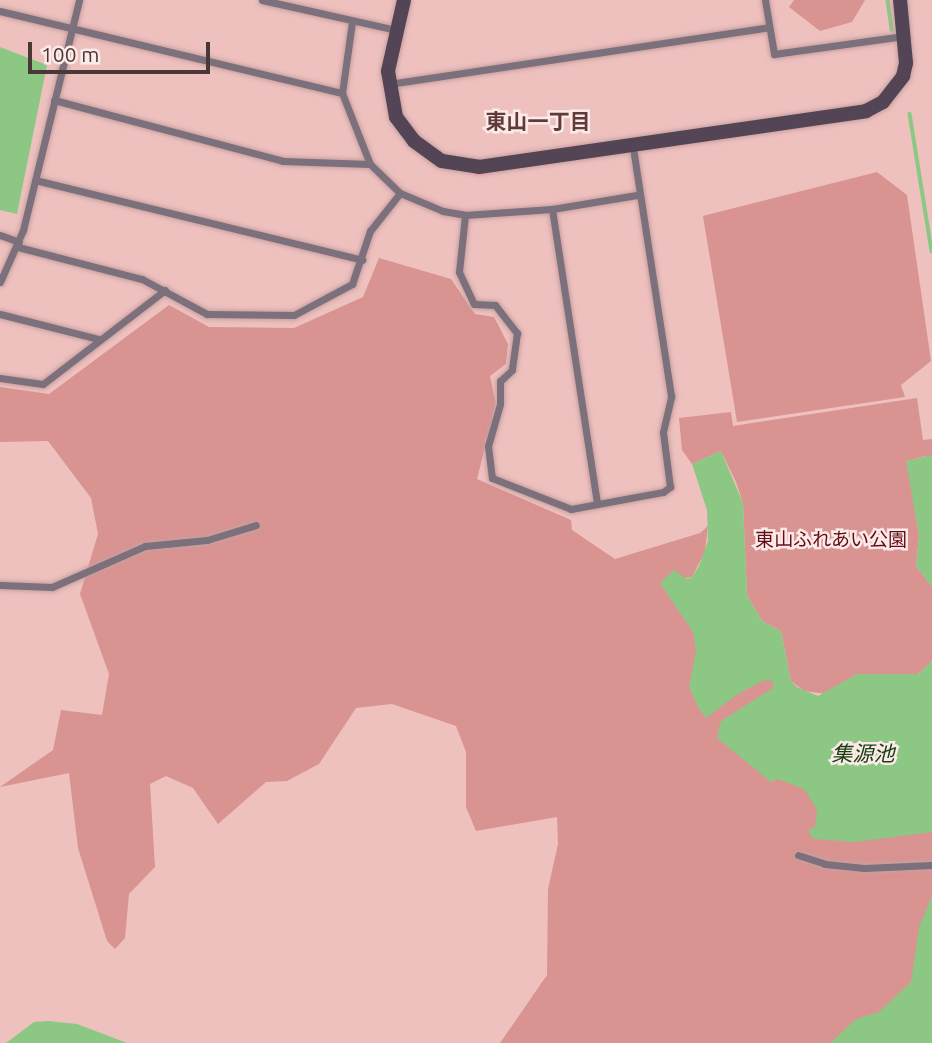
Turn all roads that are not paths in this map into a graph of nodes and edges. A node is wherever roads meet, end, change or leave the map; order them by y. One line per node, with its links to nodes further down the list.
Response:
1 (79, 0): 8 (street)
2 (262, 0): 7 (street)
3 (404, 0): 10 (street)
4 (765, 0): 9 (street)
5 (900, 0): 11 (street)
6 (0, 10): 8 (street)
7 (352, 22): 10 (street); 13 (street)
8 (72, 27): 13 (street); 14 (street)
9 (769, 27): 11 (street); 12 (street)
10 (396, 30): 12 (street)
11 (905, 36): 15 (street)
12 (387, 85): 15 (street)
13 (342, 93): 16 (street)
14 (54, 100): 16 (street); 17 (street)
15 (633, 147): 19 (street)
16 (370, 164): 18 (street)
17 (35, 180): 23 (street); 24 (street)
18 (400, 192): 21 (street); 24 (street)
19 (637, 195): 20 (street); 30 (street)
20 (552, 209): 21 (street); 30 (street)
21 (465, 215): 30 (street)
22 (0, 235): 23 (street)
23 (19, 244): 25 (street); 26 (street)
24 (362, 260): 26 (street)
25 (0, 282)
26 (165, 290): 28 (street)
27 (0, 314): 28 (street)
28 (98, 339): 29 (street)
29 (0, 378)
30 (597, 504)
31 (256, 525): 32 (street)
32 (0, 585)
33 (798, 855): 34 (street)
34 (932, 865)

